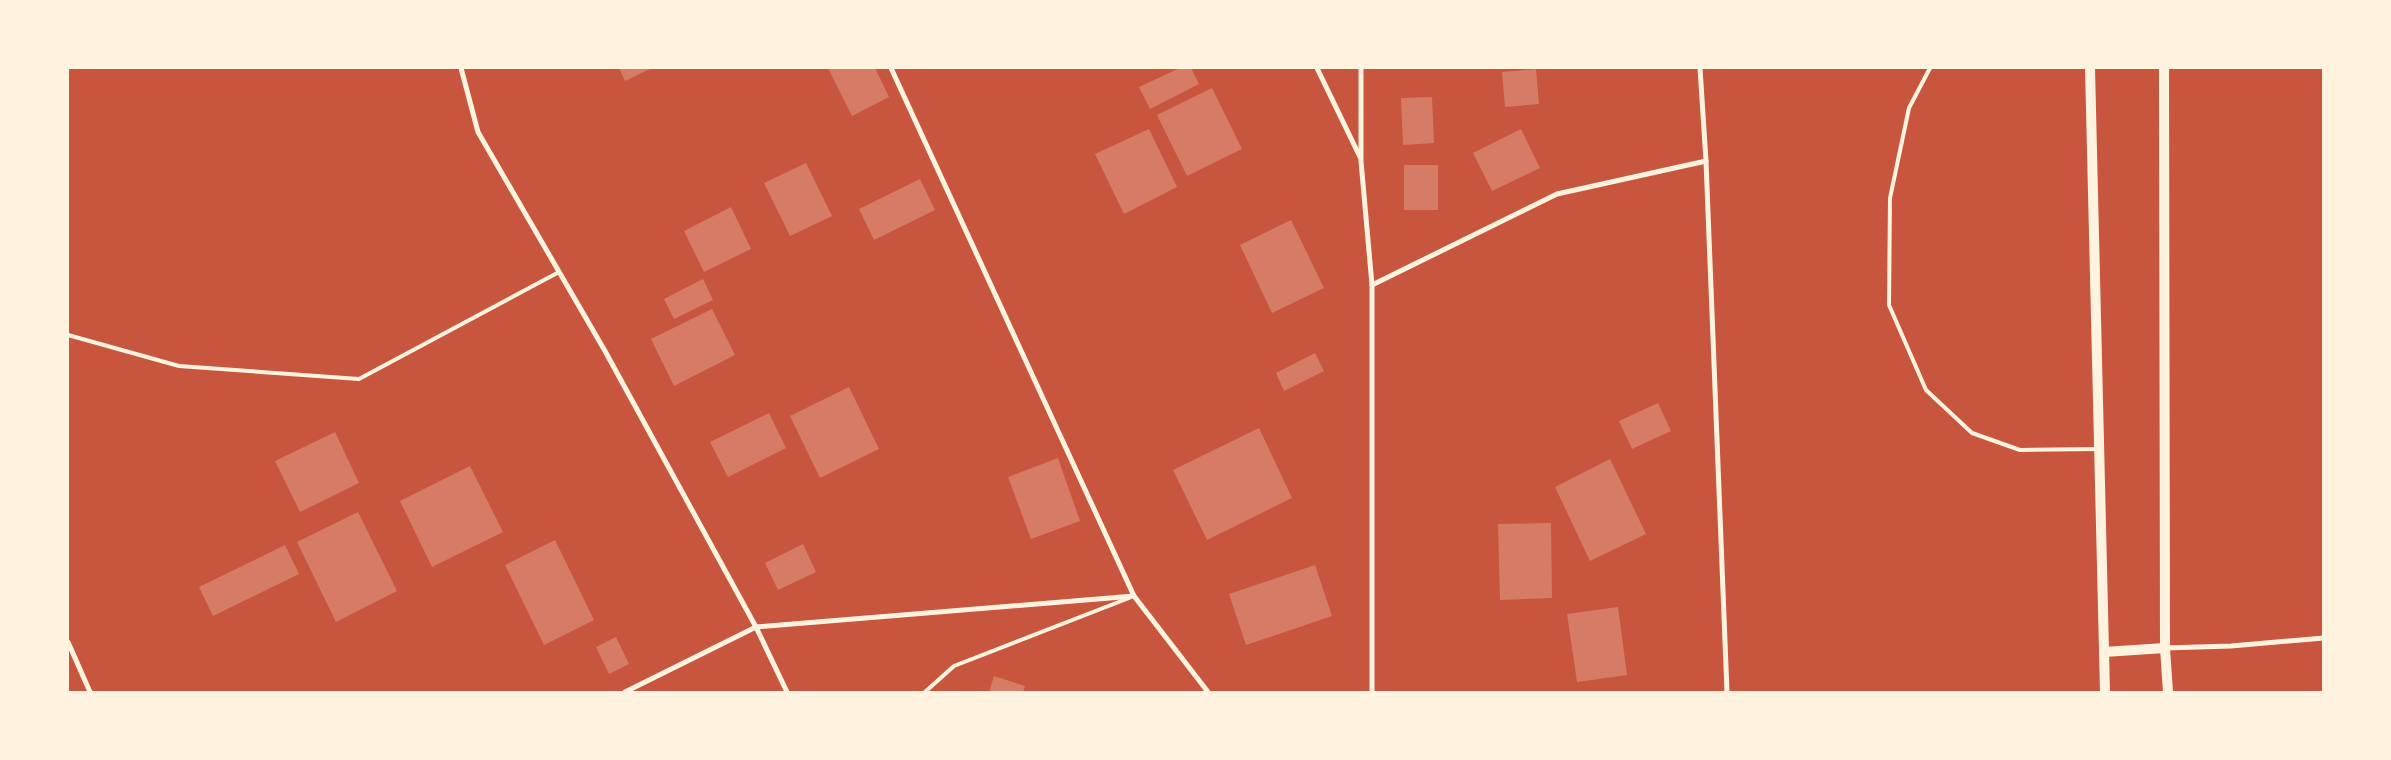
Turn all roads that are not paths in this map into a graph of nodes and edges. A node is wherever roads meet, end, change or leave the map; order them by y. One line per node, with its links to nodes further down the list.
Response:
1 (461, 68): 11 (street)
2 (891, 68): 15 (street)
3 (1317, 68): 9 (street)
4 (1360, 68): 9 (street)
5 (1700, 68): 10 (street)
6 (1930, 68): 14 (lane)
7 (2090, 68): 14 (main road)
8 (2164, 68): 19 (main road)
9 (1361, 161): 12 (street)
10 (1706, 161): 12 (street); 27 (street)
11 (559, 272): 13 (lane); 16 (street)
12 (1372, 285): 26 (street)
13 (68, 335)
14 (2099, 449): 20 (main road)
15 (1134, 596): 16 (street); 24 (lane); 25 (street)
16 (756, 627): 22 (street); 23 (street)
17 (2324, 638): 19 (street)
18 (68, 642): 21 (street)
19 (2165, 648): 20 (main road); 29 (main road)
20 (2104, 652): 28 (main road)
21 (90, 692)
22 (625, 692)
23 (786, 692)
24 (925, 692)
25 (1208, 692)
26 (1372, 692)
27 (1727, 692)
28 (2106, 692)
29 (2168, 692)

